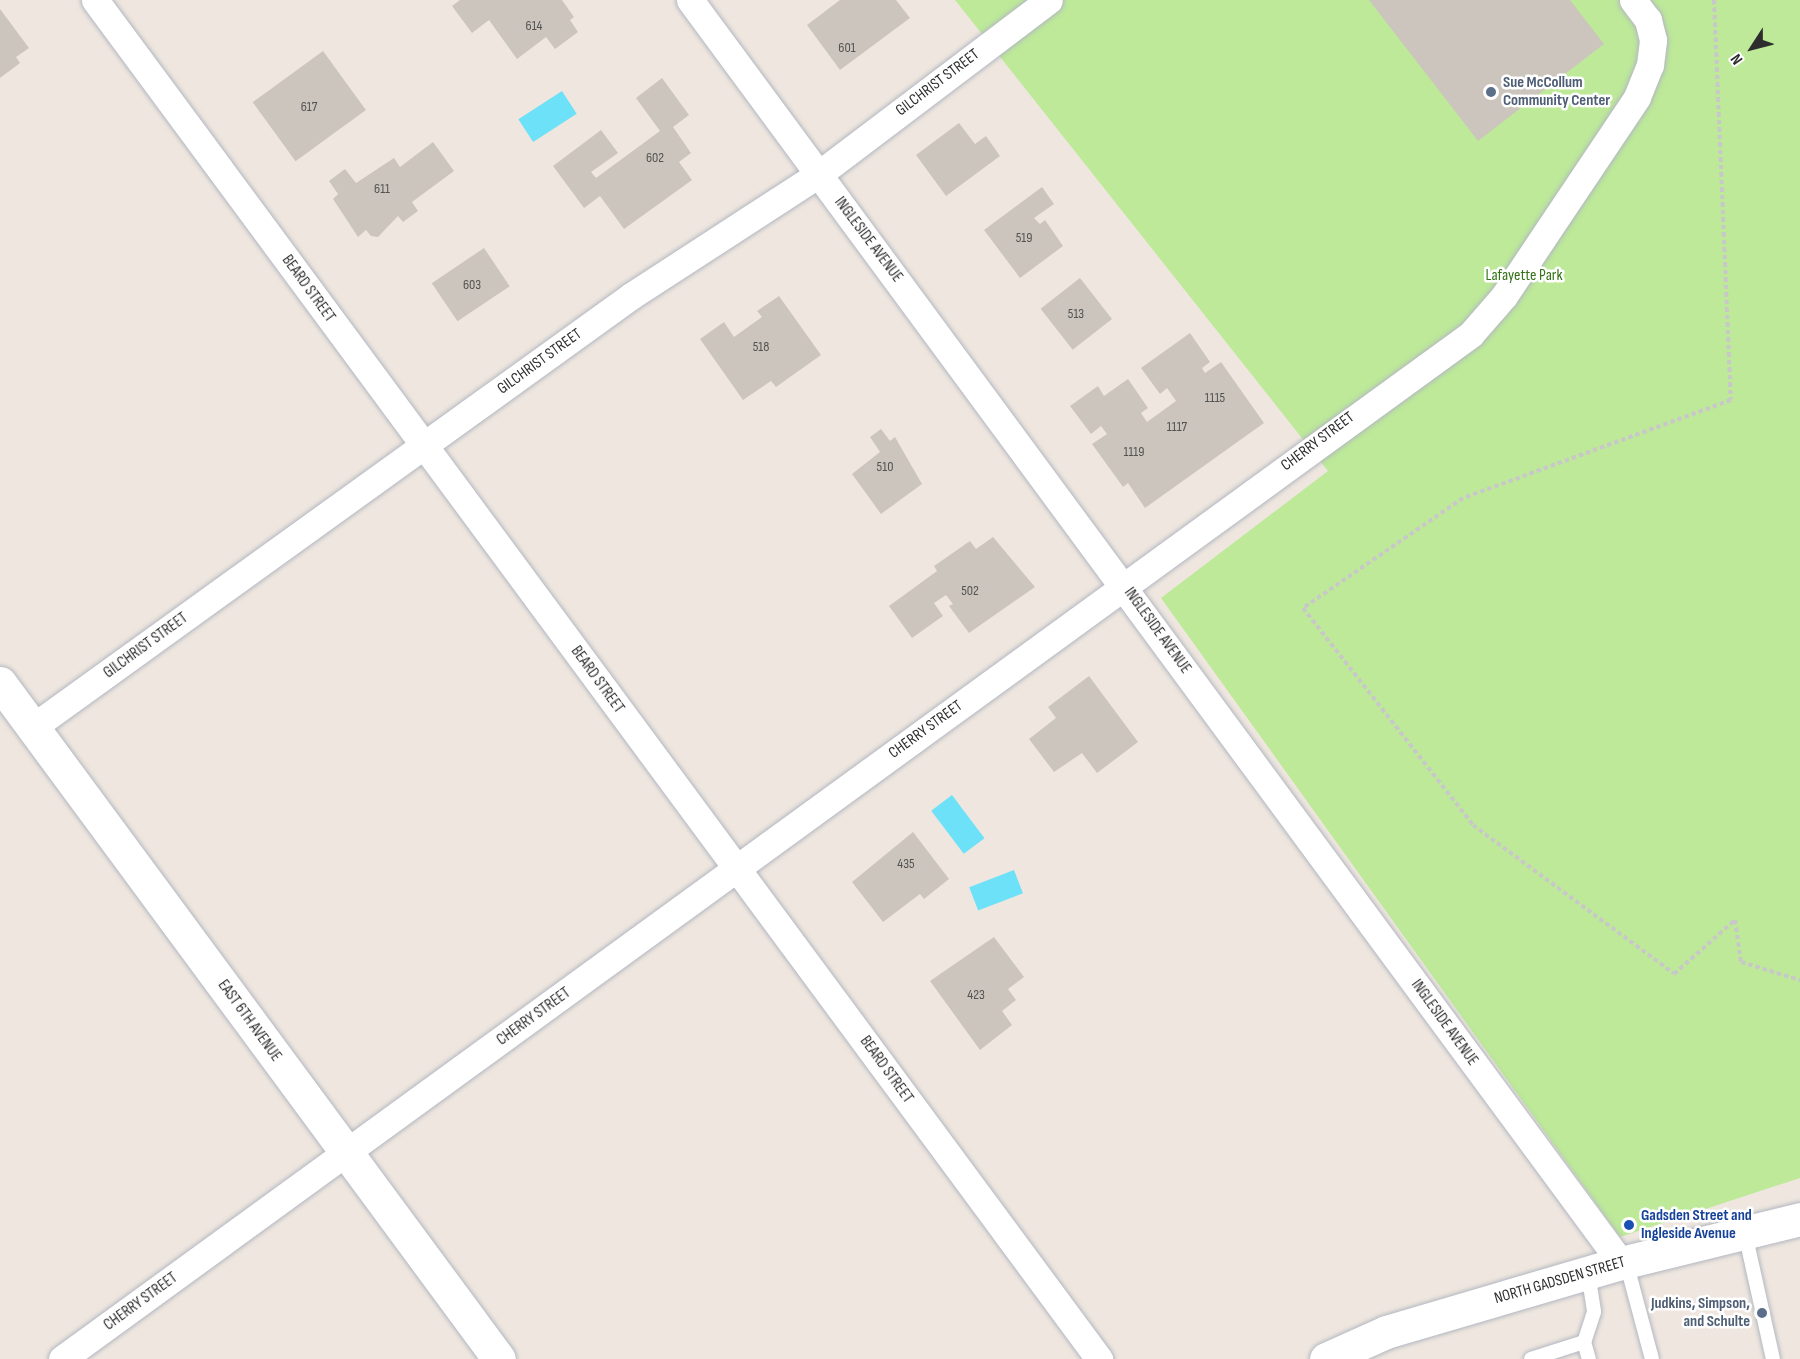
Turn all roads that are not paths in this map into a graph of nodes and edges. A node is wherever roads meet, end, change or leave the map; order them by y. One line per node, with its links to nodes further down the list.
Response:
1 (95, 0): 6 (street, BEARD STREET)
2 (690, 0): 5 (street, INGLESIDE AVENUE)
3 (1049, 0): 5 (street, GILCHRIST STREET)
4 (1633, 0): 7 (street, CHERRY STREET)
5 (819, 174): 6 (street, GILCHRIST STREET); 7 (street, INGLESIDE AVENUE)
6 (424, 446): 9 (street, GILCHRIST STREET); 10 (street, BEARD STREET)
7 (1124, 587): 10 (street, CHERRY STREET); 14 (street, INGLESIDE AVENUE)
8 (0, 683): 9 (street, EAST 6TH AVENUE)
9 (33, 727): 11 (street, EAST 6TH AVENUE)
10 (736, 868): 11 (street, CHERRY STREET); 19 (street, BEARD STREET)
11 (347, 1154): 17 (street, CHERRY STREET); 18 (street, EAST 6TH AVENUE)
12 (1800, 1219): 13 (street, NORTH GADSDEN STREET)
13 (1745, 1233): 14 (street, NORTH GADSDEN STREET); 24 (lane)
14 (1624, 1263): 15 (street, NORTH GADSDEN STREET); 23 (lane)
15 (1588, 1273): 16 (lane); 20 (street, NORTH GADSDEN STREET)
16 (1584, 1342): 21 (lane); 22 (lane)
17 (62, 1359)
18 (499, 1359)
19 (1099, 1359)
20 (1326, 1359)
21 (1531, 1359)
22 (1589, 1359)
23 (1652, 1359)
24 (1773, 1359)

